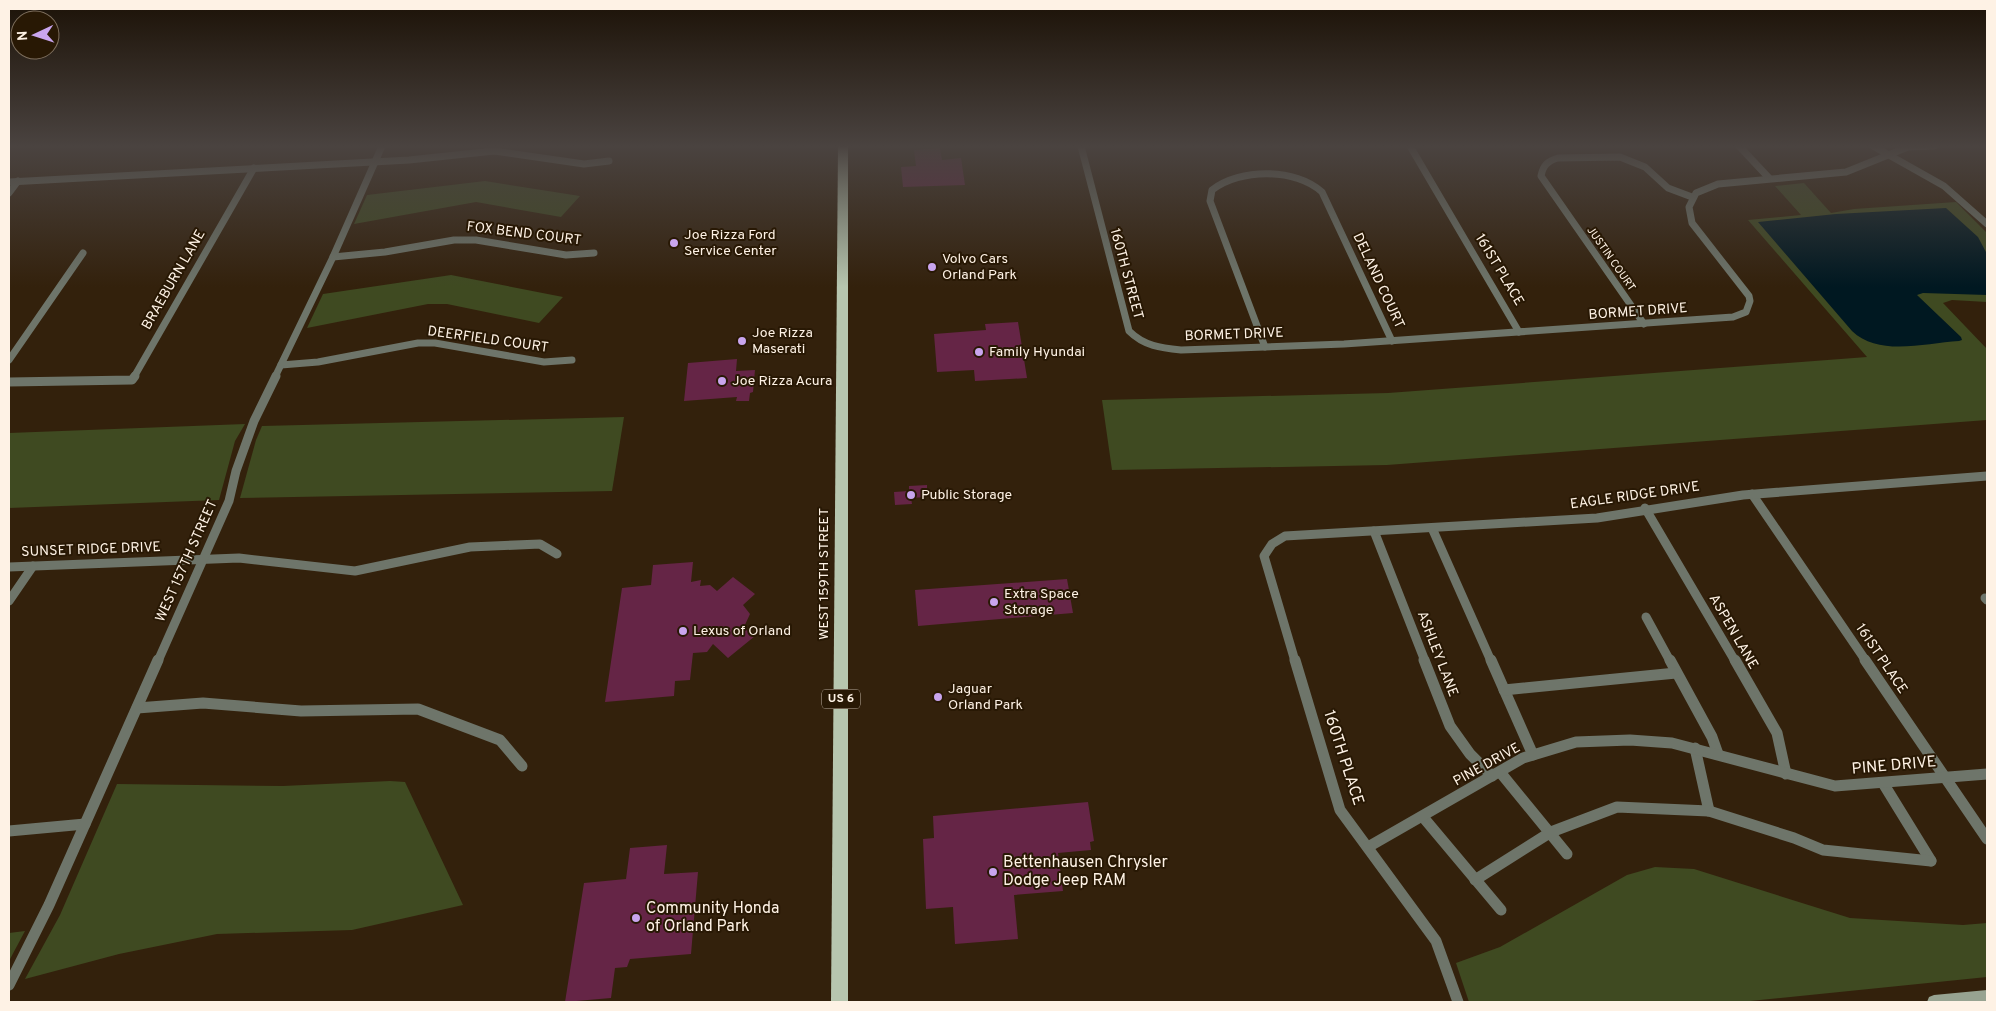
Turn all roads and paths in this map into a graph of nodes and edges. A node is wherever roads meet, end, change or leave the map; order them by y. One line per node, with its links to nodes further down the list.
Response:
1 (240, 193): 26 (street, BRAEBURN LANE)
2 (361, 193): 17 (street, WEST 157TH STREET)
3 (843, 193): 63 (main road, WEST 159TH STREET / US 6)
4 (1093, 193): 21 (street, 160TH STREET)
5 (1211, 193): 22 (street, DELAND COURT)
6 (1323, 193): 20 (street, DELAND COURT)
7 (1438, 193): 19 (street, 161ST PLACE)
8 (1552, 193): 18 (street, JUSTIN COURT)
9 (1682, 193): 12 (street, JUSTIN COURT)
10 (1697, 193): 12 (street)
11 (1953, 193): 13 (street)
12 (1692, 197): 18 (street, BORMET DRIVE)
13 (1983, 217): 14 (street)
14 (1987, 224)
15 (83, 253): 23 (street)
16 (594, 253): 17 (street, FOX BEND COURT)
17 (333, 257): 25 (street, WEST 157TH STREET)
18 (1644, 324): 19 (street, BORMET DRIVE)
19 (1519, 332): 20 (street, BORMET DRIVE)
20 (1392, 340): 22 (street, BORMET DRIVE)
21 (1144, 342): 22 (street, BORMET DRIVE)
22 (1265, 347)
23 (9, 360)
24 (572, 360): 25 (street, DEERFIELD COURT)
25 (281, 365): 34 (street, WEST 157TH STREET)
26 (9, 382)
27 (1987, 476): 28 (street, EAGLE RIDGE DRIVE)
28 (1752, 494): 29 (street, EAGLE RIDGE DRIVE); 49 (street, 161ST PLACE)
29 (1645, 508): 30 (street, EAGLE RIDGE DRIVE); 47 (street, ASPEN LANE)
30 (1432, 528): 31 (street, EAGLE RIDGE DRIVE); 40 (street)
31 (1374, 531): 33 (street, EAGLE RIDGE DRIVE); 46 (street, ASHLEY LANE)
32 (558, 554): 34 (street, SUNSET RIDGE DRIVE)
33 (1264, 556): 57 (street, 160TH PLACE)
34 (203, 560): 35 (street, SUNSET RIDGE DRIVE); 41 (street, WEST 157TH STREET)
35 (32, 566): 36 (street, SUNSET RIDGE DRIVE); 37 (street)
36 (9, 567)
37 (9, 602)
38 (1646, 617): 39 (street)
39 (1676, 673): 40 (street); 43 (street)
40 (1504, 690): 44 (street)
41 (137, 708): 45 (street); 53 (street, WEST 157TH STREET)
42 (1695, 748): 43 (street, PINE DRIVE); 44 (street, PINE DRIVE); 51 (street)
43 (1718, 754): 47 (street, PINE DRIVE)
44 (1533, 755): 46 (street, PINE DRIVE)
45 (522, 766)
46 (1496, 774): 52 (street, PINE DRIVE); 55 (street, ASHLEY LANE)
47 (1786, 774): 50 (street, PINE DRIVE)
48 (1987, 774): 49 (street, PINE DRIVE)
49 (1945, 778): 50 (street, PINE DRIVE); 56 (street, 161ST PLACE)
50 (1883, 783): 51 (street)
51 (1709, 811): 55 (street)
52 (1423, 817): 57 (street, PINE DRIVE); 59 (street)
53 (85, 824): 54 (street); 61 (street, WEST 157TH STREET)
54 (9, 831)
55 (1551, 832): 58 (street, ASHLEY LANE); 59 (street)
56 (1987, 839)
57 (1368, 847): 64 (street, 160TH PLACE)
58 (1567, 854)
59 (1475, 880): 60 (street)
60 (1501, 910)
61 (9, 985)
62 (1987, 996): 65 (street)
63 (840, 1002)
64 (1458, 1002)
65 (1934, 1002)

